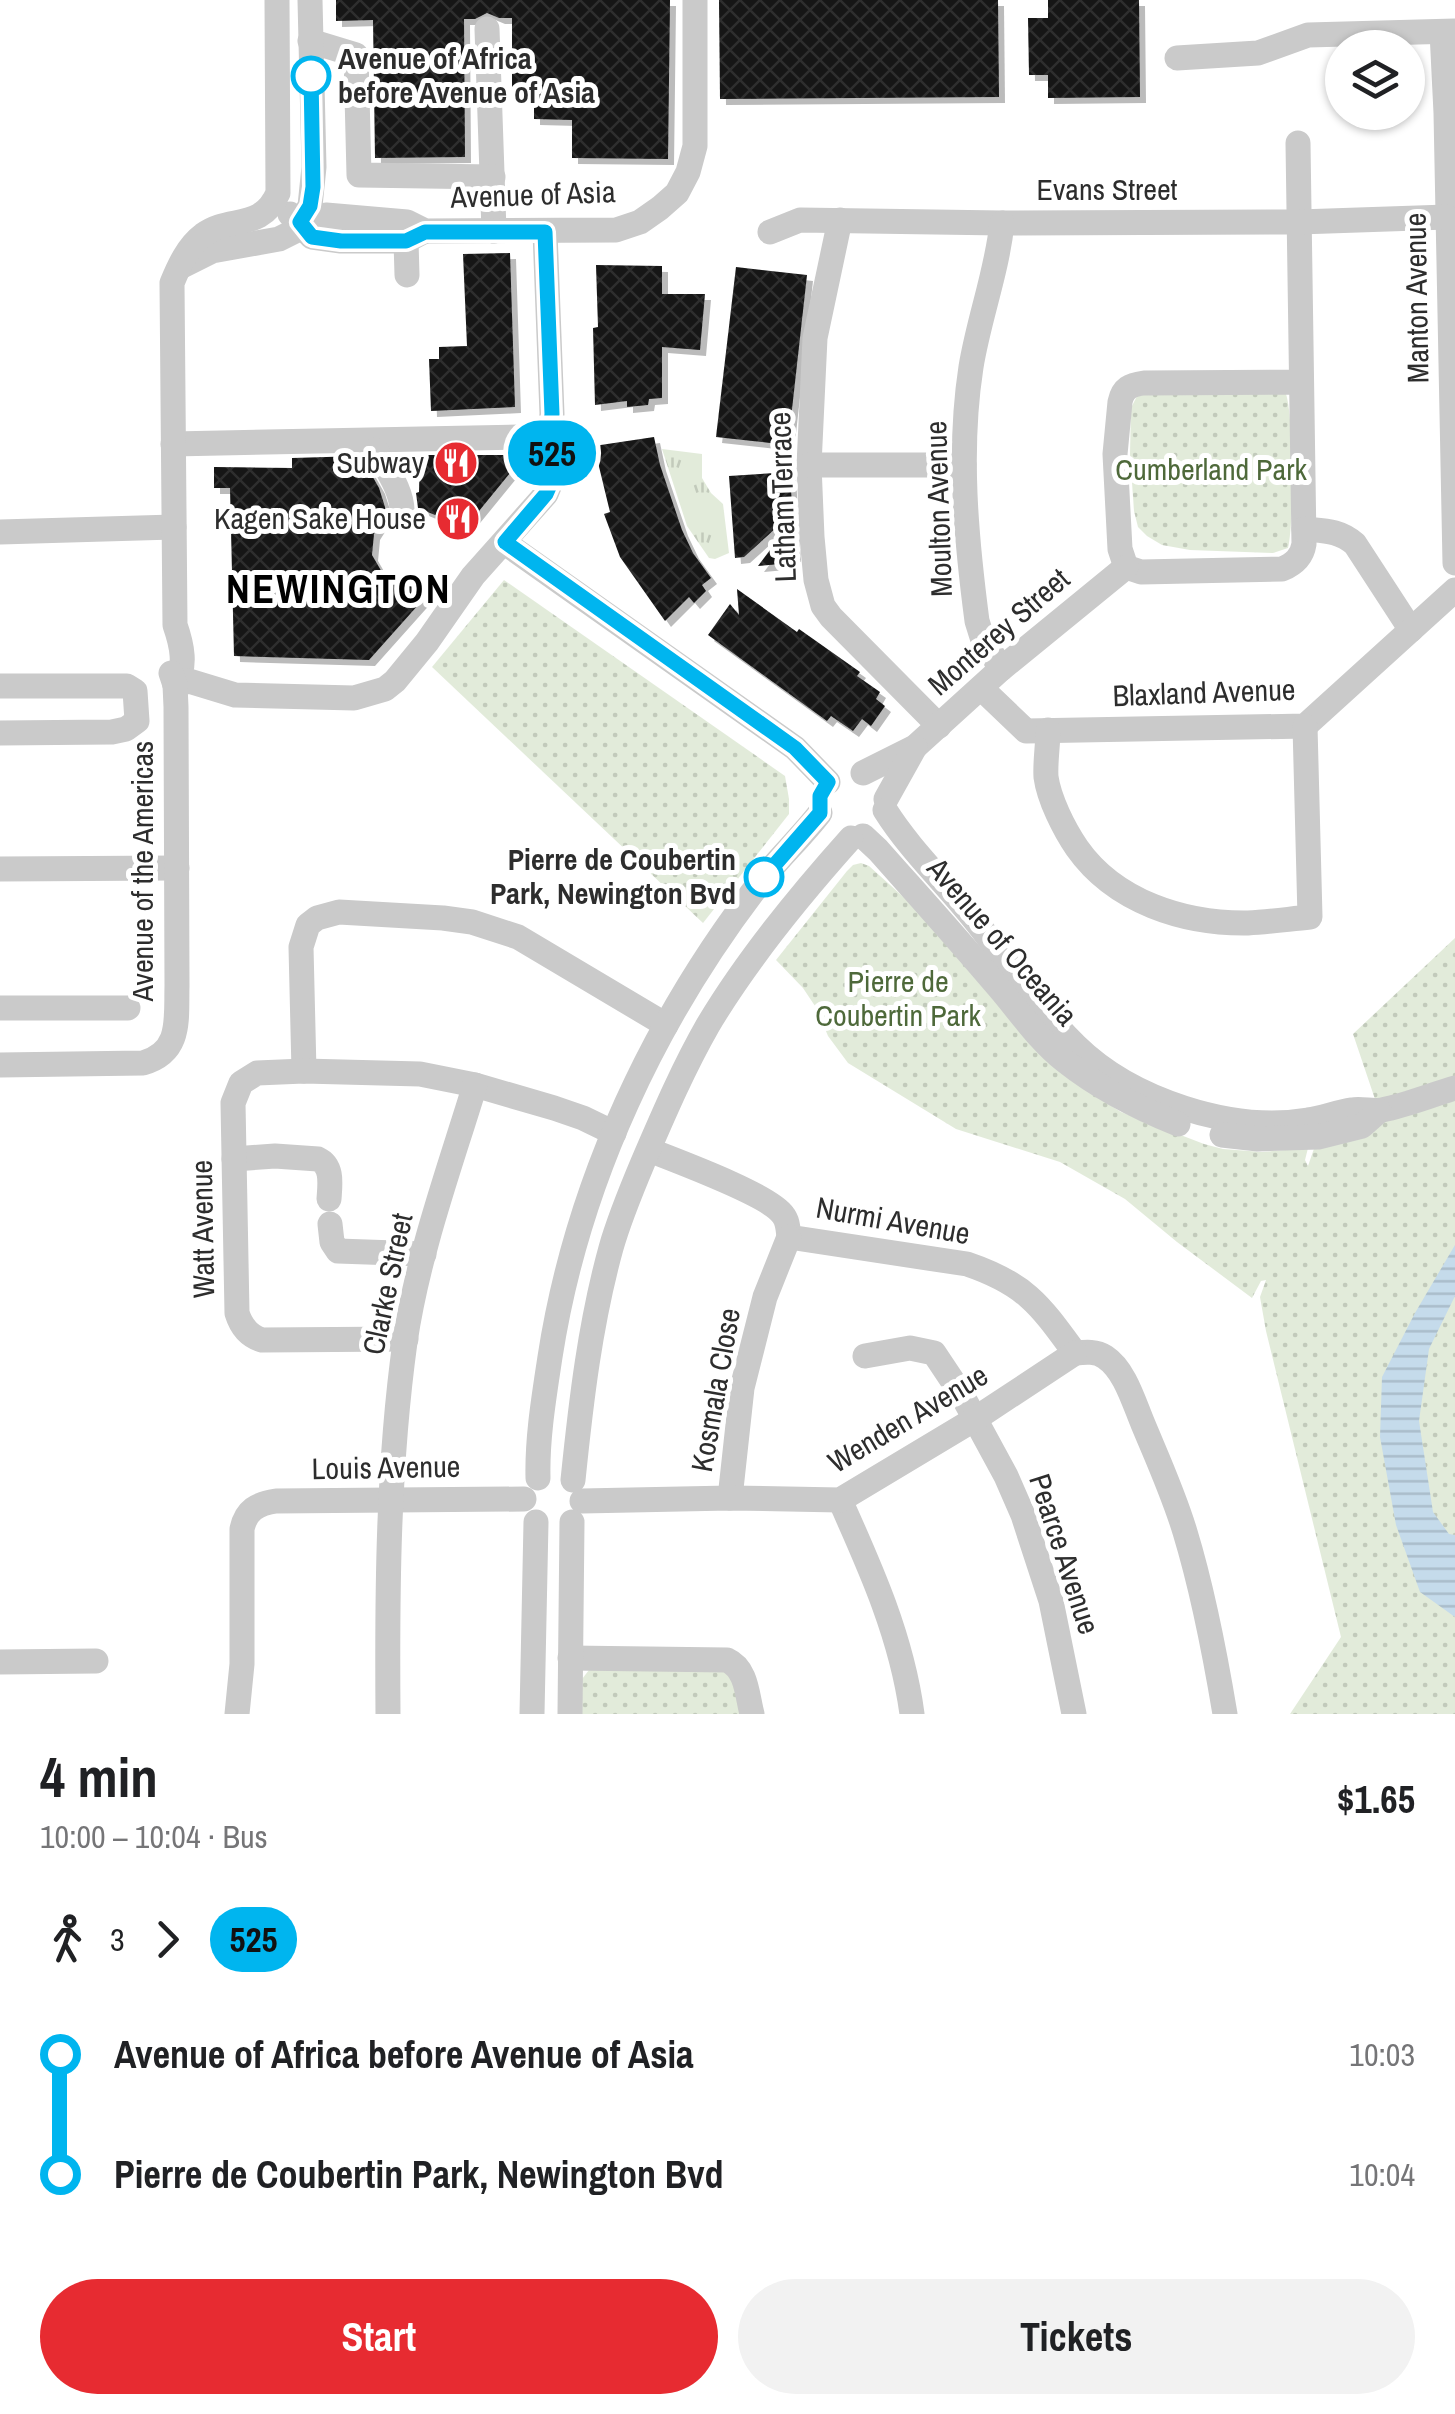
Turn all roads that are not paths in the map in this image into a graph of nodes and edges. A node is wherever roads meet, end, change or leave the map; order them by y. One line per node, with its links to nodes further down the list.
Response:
1 (277, 0): 10 (street)
2 (310, 0): 6 (street)
3 (695, 0): 17 (street, Avenue of Asia)
4 (487, 30): 9 (street)
5 (1448, 32): 7 (street); 11 (street, Manton Avenue)
6 (310, 41): 9 (street); 13 (street)
7 (1177, 58)
8 (1298, 143): 14 (street)
9 (493, 178): 16 (street)
10 (274, 203): 13 (street, Avenue of Asia); 20 (street)
11 (1447, 217): 14 (street, Evans Street); 33 (street, Manton Avenue)
12 (840, 220): 15 (street, Evans Street); 18 (street, Evans Street); 26 (street, Latham Terrace)
13 (300, 222): 19 (street, Avenue of Asia); 20 (street)
14 (1299, 222): 15 (street, Evans Street); 22 (street)
15 (1002, 223): 27 (street, Moulton Avenue)
16 (494, 232): 17 (street, Avenue of Asia); 19 (street, Avenue of Asia)
17 (545, 232): 23 (street)
18 (770, 232)
19 (416, 236): 21 (street)
20 (178, 268): 24 (street, Avenue of the Americas)
21 (407, 275)
22 (1301, 382): 30 (street); 34 (street)
23 (549, 440): 24 (street); 32 (street)
24 (173, 444): 29 (street, Avenue of the Americas)
25 (376, 450): 28 (street)
26 (809, 465): 27 (street); 43 (street, Latham Terrace)
27 (964, 466): 38 (street, Moulton Avenue)
28 (402, 512)
29 (174, 527): 31 (street); 36 (street, Avenue of the Americas)
30 (1304, 529): 34 (street); 37 (street)
31 (0, 532)
32 (505, 542): 41 (street); 49 (street)
33 (1455, 562)
34 (1126, 567): 38 (street, Monterey Street)
35 (1455, 590): 37 (street, Blaxland Avenue)
36 (175, 625): 41 (street, Avenue of the Americas); 41 (street, Avenue of the Americas)
37 (1411, 630): 44 (street, Blaxland Avenue)
38 (1001, 670): 40 (street, Monterey Street)
39 (0, 686): 42 (street)
40 (981, 688): 43 (street, Monterey Street); 45 (street, Blaxland Avenue)
41 (183, 692): 42 (street); 53 (street, Avenue of the Americas)
42 (136, 707): 46 (street)
43 (939, 726): 47 (street, Monterey Street)
44 (1306, 726): 45 (street, Blaxland Avenue); 45 (street)
45 (1048, 730)
46 (0, 733)
47 (915, 747): 48 (street, Monterey Street); 50 (street, Monterey Street)
48 (863, 773): 49 (street); 50 (street)
49 (828, 782): 51 (street)
50 (886, 805): 52 (street); 62 (street, Avenue of Oceania)
51 (820, 813): 52 (street); 57 (street)
52 (857, 837): 62 (street, Avenue of Oceania); 64 (street)
53 (177, 868): 54 (street); 58 (street, Avenue of the Americas)
54 (0, 870)
55 (0, 1008): 56 (street)
56 (128, 1008)
57 (666, 1024): 59 (street); 63 (street)
58 (0, 1065)
59 (304, 1071): 60 (street); 65 (street, Watt Avenue)
60 (475, 1086): 63 (street); 67 (street, Clarke Street)
61 (1455, 1088): 62 (street, Avenue of Oceania)
62 (1379, 1111)
63 (614, 1132): 74 (street)
64 (648, 1150): 66 (street, Nurmi Avenue); 76 (street)
65 (234, 1159): 67 (street); 68 (street, Watt Avenue)
66 (789, 1237): 69 (street, Nurmi Avenue); 72 (street, Kosmala Close)
67 (424, 1254): 68 (street, Clarke Street)
68 (406, 1339): 73 (street, Clarke Street)
69 (1075, 1353): 71 (street, Wenden Avenue); 87 (street)
70 (864, 1356): 71 (street, Pearce Avenue)
71 (975, 1419): 75 (street, Wenden Avenue); 86 (street, Pearce Avenue)
72 (730, 1498): 75 (street, Wenden Avenue); 76 (street, Wenden Avenue)
73 (391, 1500): 74 (street, Louis Avenue); 80 (street, Louis Avenue); 81 (street, Clarke Street)
74 (533, 1500): 76 (street); 76 (street); 82 (street)
75 (840, 1500): 85 (street)
76 (576, 1501): 77 (street)
77 (570, 1658): 83 (street); 84 (street)
78 (96, 1661): 79 (street)
79 (0, 1662)
80 (237, 1714)
81 (388, 1714)
82 (532, 1714)
83 (570, 1714)
84 (752, 1714)
85 (912, 1714)
86 (1074, 1714)
87 (1225, 1714)

